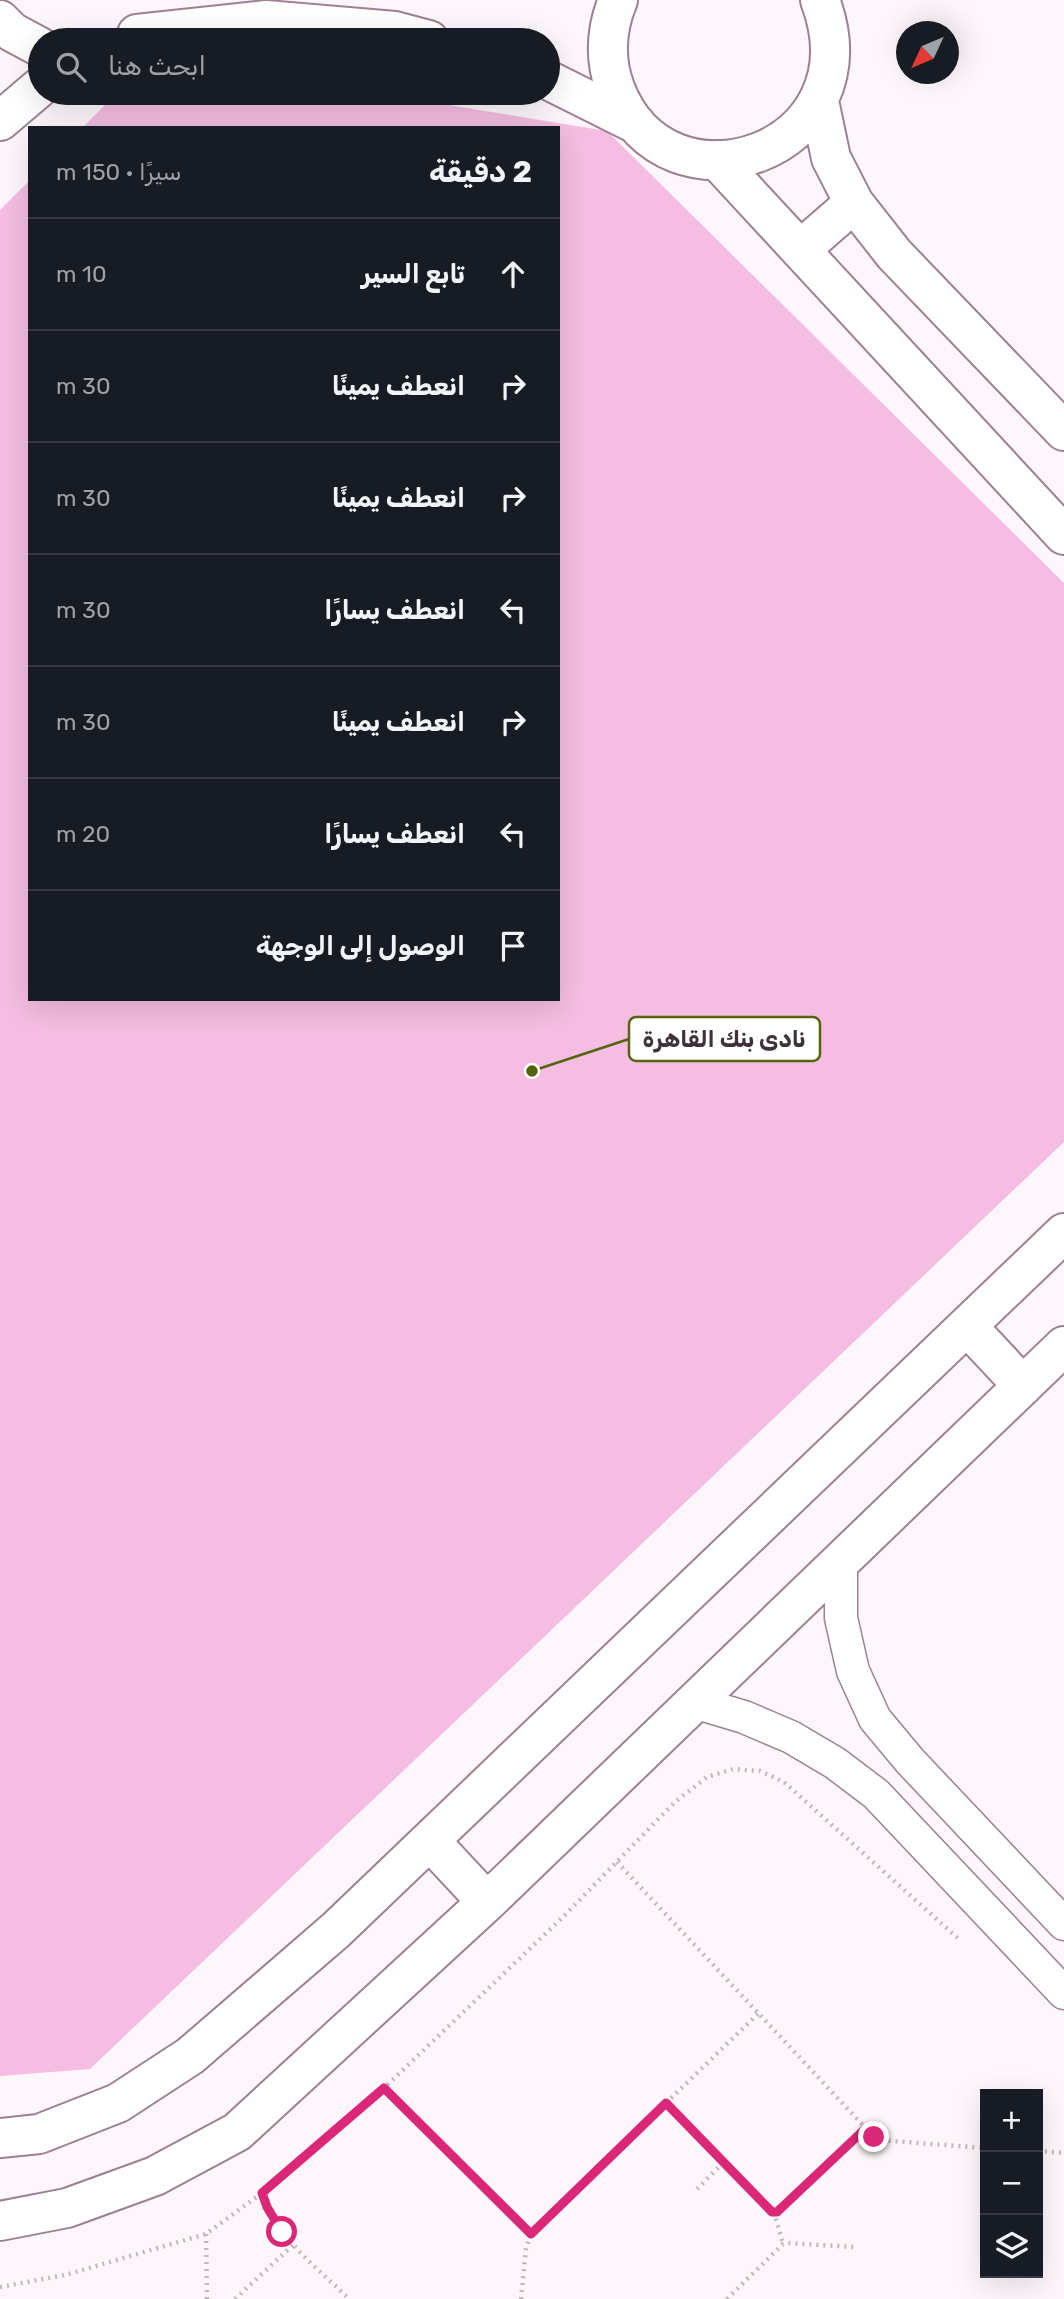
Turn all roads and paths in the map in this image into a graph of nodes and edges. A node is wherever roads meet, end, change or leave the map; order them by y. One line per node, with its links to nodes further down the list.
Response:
1 (165, 0): 5 (street)
2 (618, 0): 13 (street)
3 (820, 0): 11 (street)
4 (0, 20): 8 (street)
5 (141, 28)
6 (202, 28): 7 (street)
7 (360, 28)
8 (28, 41)
9 (560, 85): 13 (street)
10 (28, 97): 12 (street)
11 (819, 101): 14 (street); 15 (street)
12 (0, 121)
13 (636, 124): 14 (street)
14 (717, 160): 16 (street)
15 (854, 203): 16 (street); 17 (street)
16 (800, 250): 18 (street)
17 (1064, 431)
18 (1064, 535)
19 (1064, 1233): 20 (street)
20 (967, 1326): 22 (street); 25 (street)
21 (1064, 1346): 22 (street)
22 (1023, 1386): 23 (street)
23 (841, 1561): 24 (street); 28 (street)
24 (694, 1702): 27 (street); 30 (street)
25 (430, 1841): 27 (street); 35 (street)
26 (617, 1862): 29 (path); 31 (path); 32 (path)
27 (487, 1902): 43 (street)
28 (1064, 1924)
29 (972, 1945)
30 (1064, 1993)
31 (758, 2014): 33 (path); 34 (path)
32 (384, 2088): 41 (path); 45 (path)
33 (666, 2103): 39 (path); 45 (path)
34 (865, 2129): 36 (path); 42 (path)
35 (0, 2138)
36 (980, 2148)
37 (1043, 2151): 38 (path)
38 (1064, 2153)
39 (723, 2163): 40 (path); 42 (path)
40 (696, 2189)
41 (262, 2193): 44 (path); 46 (path)
42 (775, 2212): 47 (path)
43 (0, 2221)
44 (206, 2234): 49 (path); 50 (path)
45 (531, 2234): 53 (path)
46 (294, 2244): 51 (path); 52 (path)
47 (783, 2244): 48 (path); 54 (path)
48 (853, 2247)
49 (0, 2287)
50 (207, 2299)
51 (234, 2299)
52 (349, 2299)
53 (522, 2299)
54 (727, 2299)

